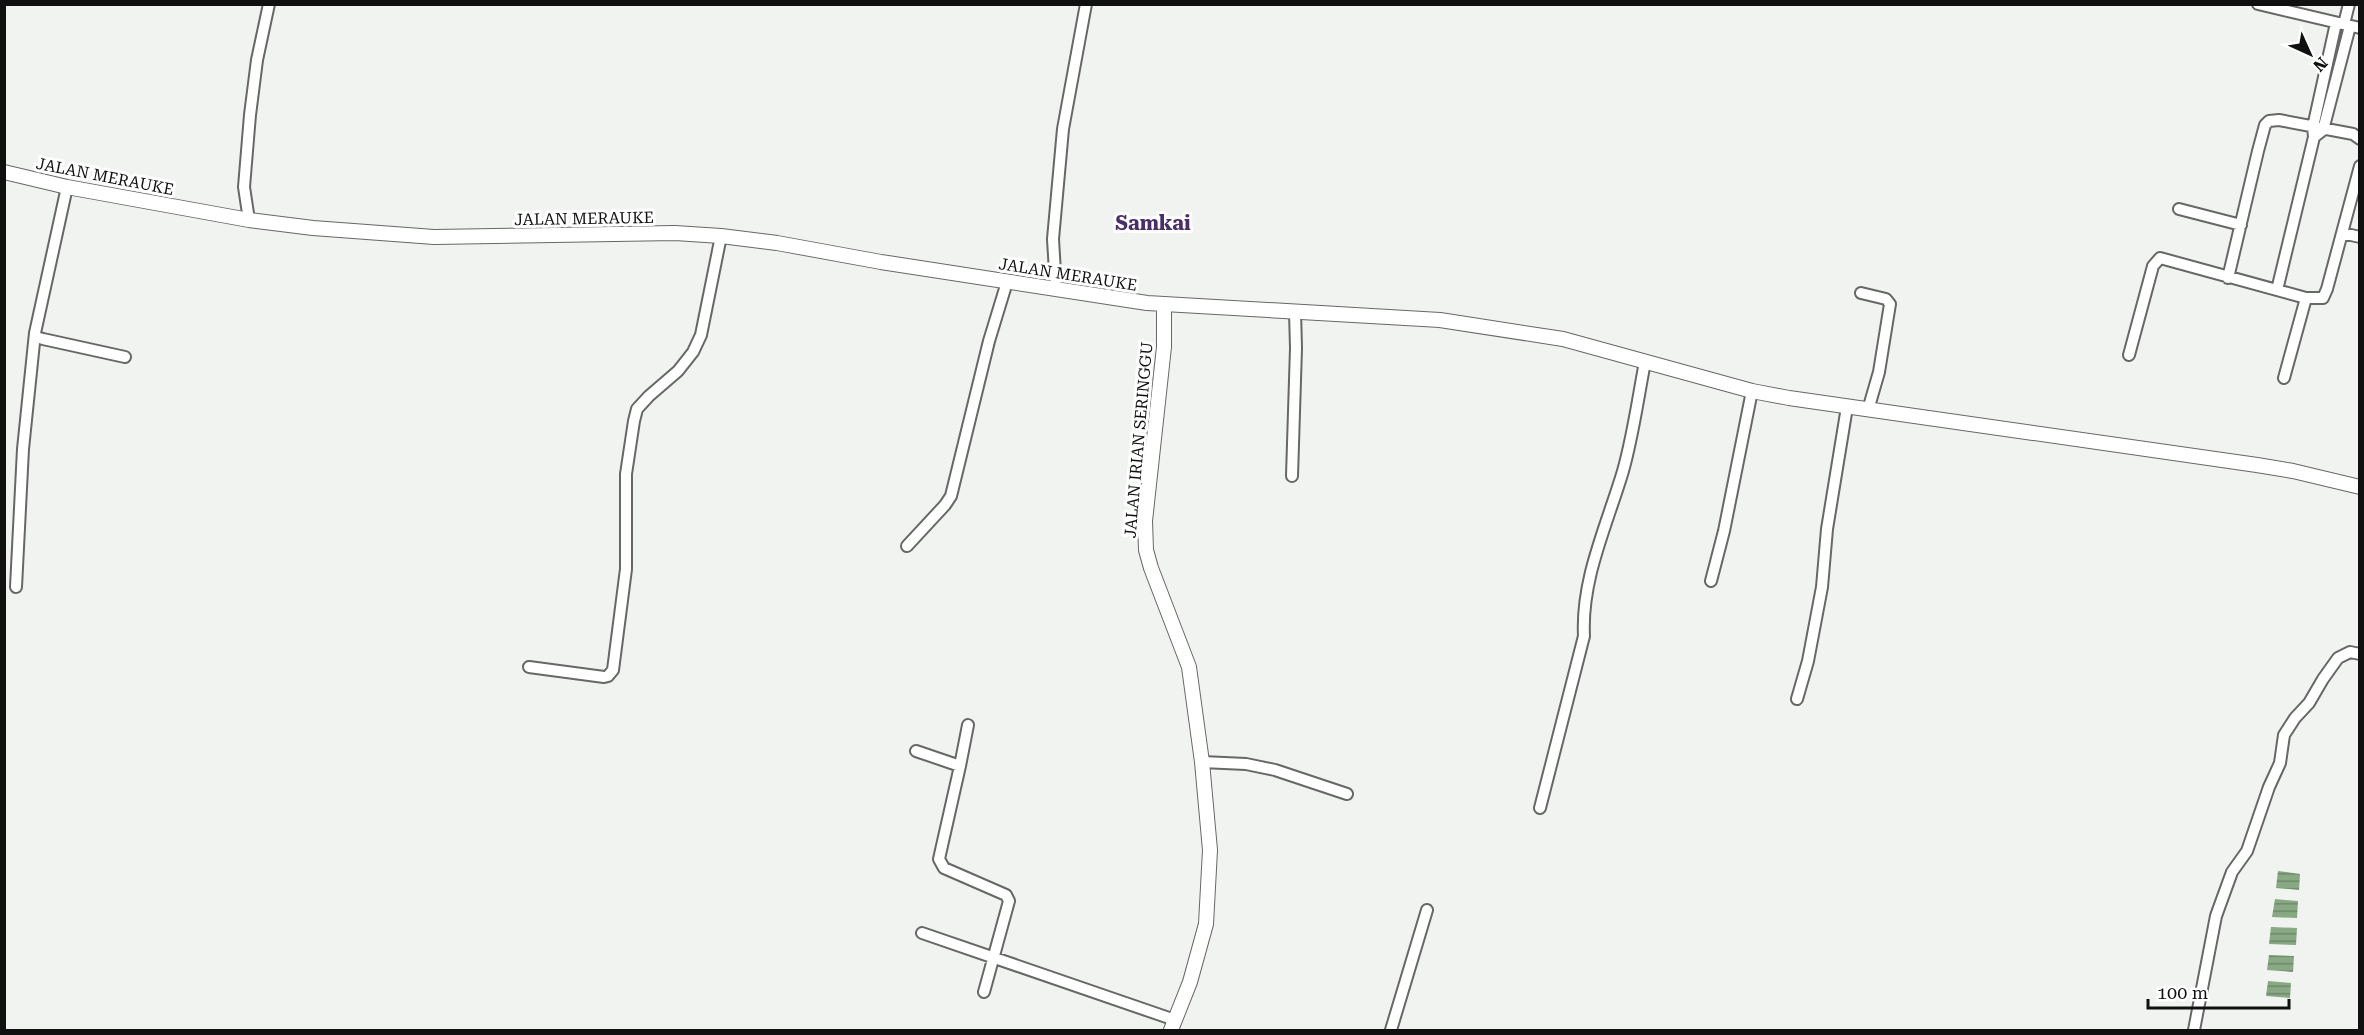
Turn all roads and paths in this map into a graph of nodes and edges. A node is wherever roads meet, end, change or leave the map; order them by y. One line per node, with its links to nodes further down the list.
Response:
1 (269, 4): 12 (street)
2 (1086, 4): 19 (street)
3 (2258, 4): 5 (street)
4 (2349, 4): 5 (street)
5 (2347, 25): 6 (street)
6 (2317, 131): 7 (street); 13 (street); 20 (street)
7 (2360, 139)
8 (2360, 166): 14 (street)
9 (4, 172): 10 (street, JALAN MERAUKE)
10 (67, 187): 12 (street, JALAN MERAUKE); 25 (street)
11 (2179, 209): 13 (street)
12 (249, 220): 15 (street, JALAN MERAUKE)
13 (2241, 225): 17 (street)
14 (2342, 233): 16 (street); 22 (street)
15 (721, 236): 18 (street, JALAN MERAUKE); 39 (street)
16 (2360, 237)
17 (2228, 278): 20 (street); 26 (street)
18 (1007, 282): 19 (street, JALAN MERAUKE); 35 (street)
19 (1056, 290): 23 (street, JALAN MERAUKE)
20 (2277, 290): 22 (street)
21 (1861, 293): 32 (street)
22 (2306, 298): 29 (street)
23 (1164, 304): 24 (street, JALAN MERAUKE); 43 (street, JALAN IRIAN SERINGGU)
24 (1295, 312): 28 (street, JALAN MERAUKE); 33 (street)
25 (35, 333): 27 (street); 37 (street)
26 (2128, 355)
27 (125, 357)
28 (1645, 362): 30 (street, JALAN MERAUKE); 46 (street)
29 (2284, 378)
30 (1752, 391): 31 (street, JALAN MERAUKE); 36 (street)
31 (1847, 407): 32 (street, JALAN MERAUKE); 40 (street)
32 (1868, 410): 34 (street, JALAN MERAUKE)
33 (1292, 476)
34 (2360, 487)
35 (907, 546)
36 (1711, 581)
37 (16, 587)
38 (2360, 654): 53 (street)
39 (529, 667)
40 (1797, 699)
41 (968, 725): 44 (street)
42 (916, 751): 44 (street)
43 (1202, 762): 45 (street); 51 (street, JALAN IRIAN SERINGGU)
44 (960, 766): 49 (street)
45 (1347, 794)
46 (1540, 808)
47 (1426, 910): 52 (street)
48 (922, 933): 49 (street)
49 (993, 959): 50 (street); 51 (street)
50 (984, 992)
51 (1173, 1025)
52 (1391, 1030)
53 (2194, 1030)

